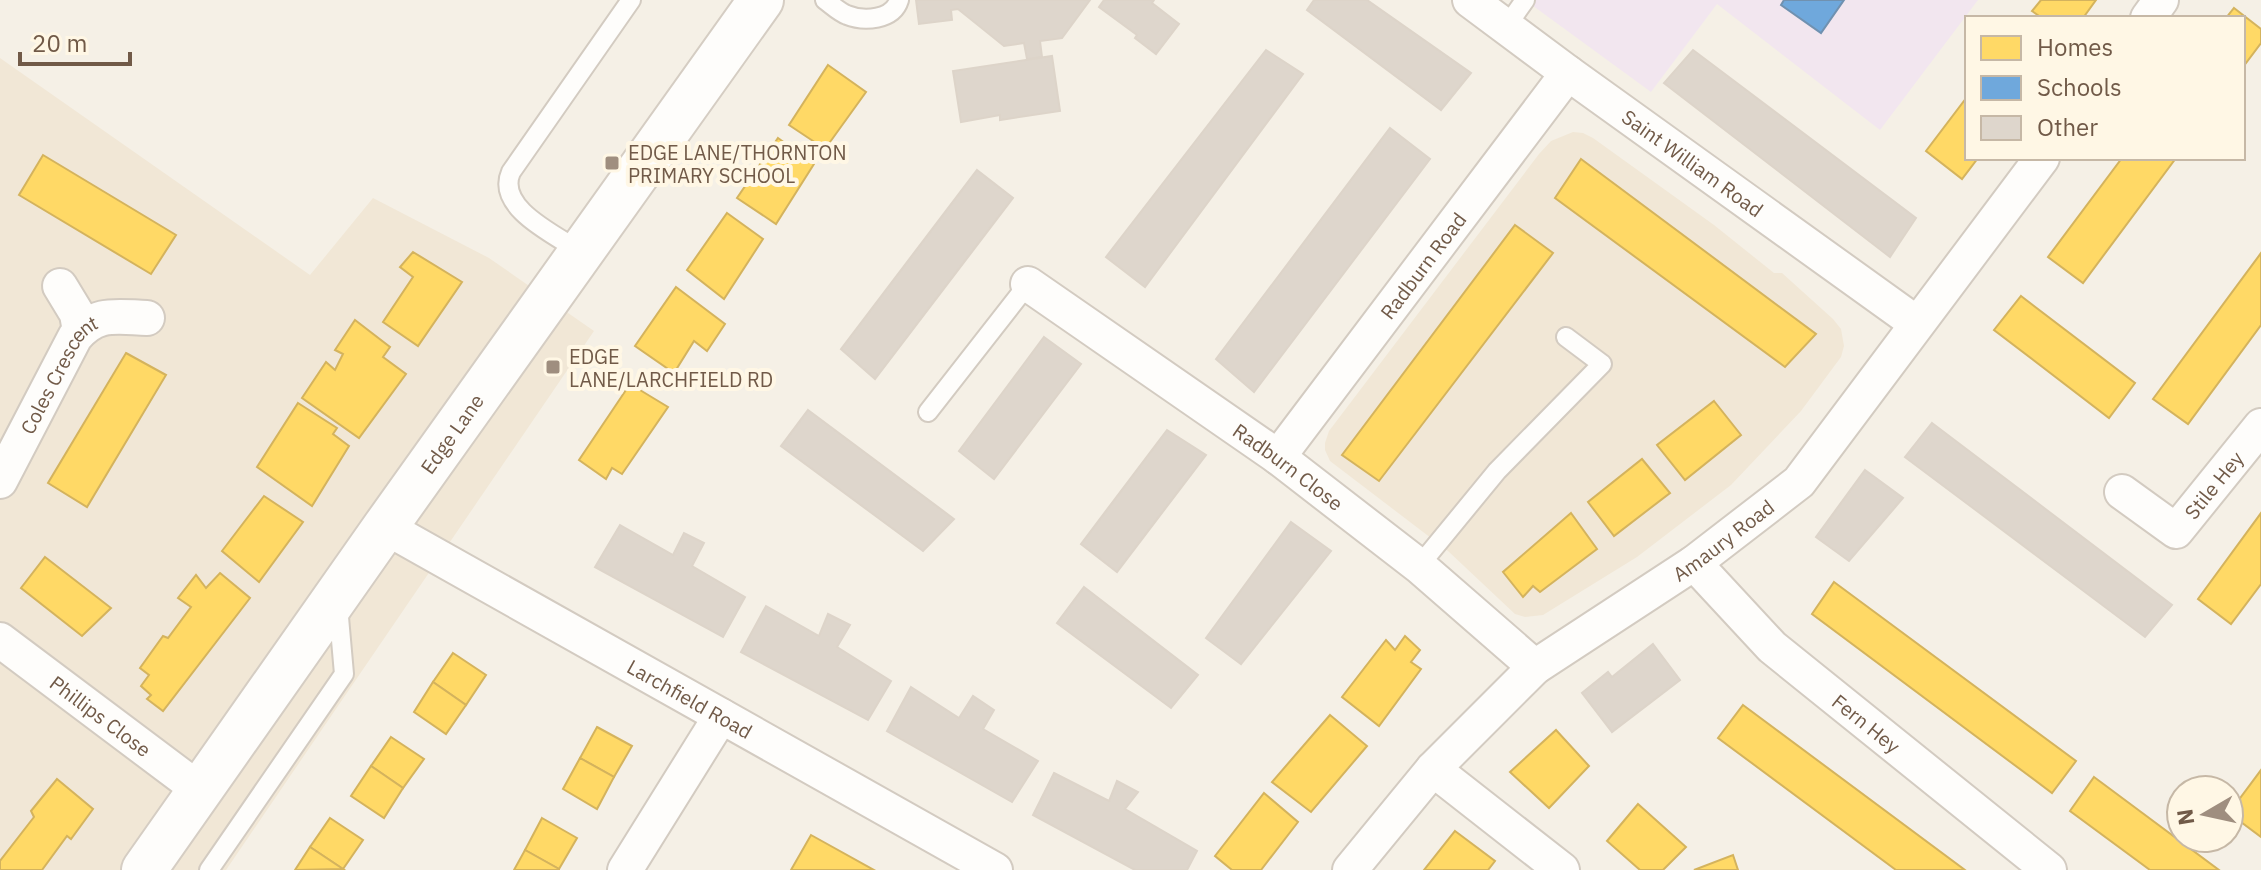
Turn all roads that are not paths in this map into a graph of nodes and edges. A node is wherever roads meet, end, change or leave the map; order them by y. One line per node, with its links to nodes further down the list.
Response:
1 (631, 0): 9 (lane)
2 (825, 0): 3 (lane)
3 (899, 0)
4 (1470, 0): 6 (street, Saint William Road)
5 (751, 7): 9 (street, Edge Lane)
6 (1516, 13): 7 (street, Saint William Road)
7 (1568, 73): 13 (street, Saint William Road); 18 (street, Radburn Road)
8 (2040, 160): 13 (street, Amaury Road)
9 (581, 252): 21 (street, Edge Lane)
10 (1028, 284): 16 (lane); 18 (street, Radburn Close)
11 (60, 286): 14 (street)
12 (147, 318): 14 (street, Coles Crescent)
13 (1916, 323): 22 (street, Amaury Road)
14 (80, 331): 19 (street, Coles Crescent)
15 (1566, 337): 23 (lane)
16 (928, 412)
17 (2261, 426): 20 (street, Stile Hey)
18 (1278, 457): 23 (street, Radburn Close)
19 (0, 481)
20 (2122, 492)
21 (385, 527): 24 (street, Edge Lane); 27 (street, Larchfield Road)
22 (1694, 563): 26 (street, Amaury Road); 36 (street, Fern Hey)
23 (1419, 566): 26 (street, Radburn Close)
24 (337, 596): 29 (street, Edge Lane); 31 (lane)
25 (0, 640): 29 (street, Phillips Close)
26 (1535, 667): 28 (street, Amaury Road)
27 (721, 716): 32 (street); 33 (street, Larchfield Road)
28 (1433, 769): 34 (street, Amaury Road); 35 (street)
29 (201, 791): 30 (street, Edge Lane)
30 (144, 870)
31 (209, 870)
32 (625, 870)
33 (995, 870)
34 (1350, 870)
35 (1562, 870)
36 (2049, 870)

